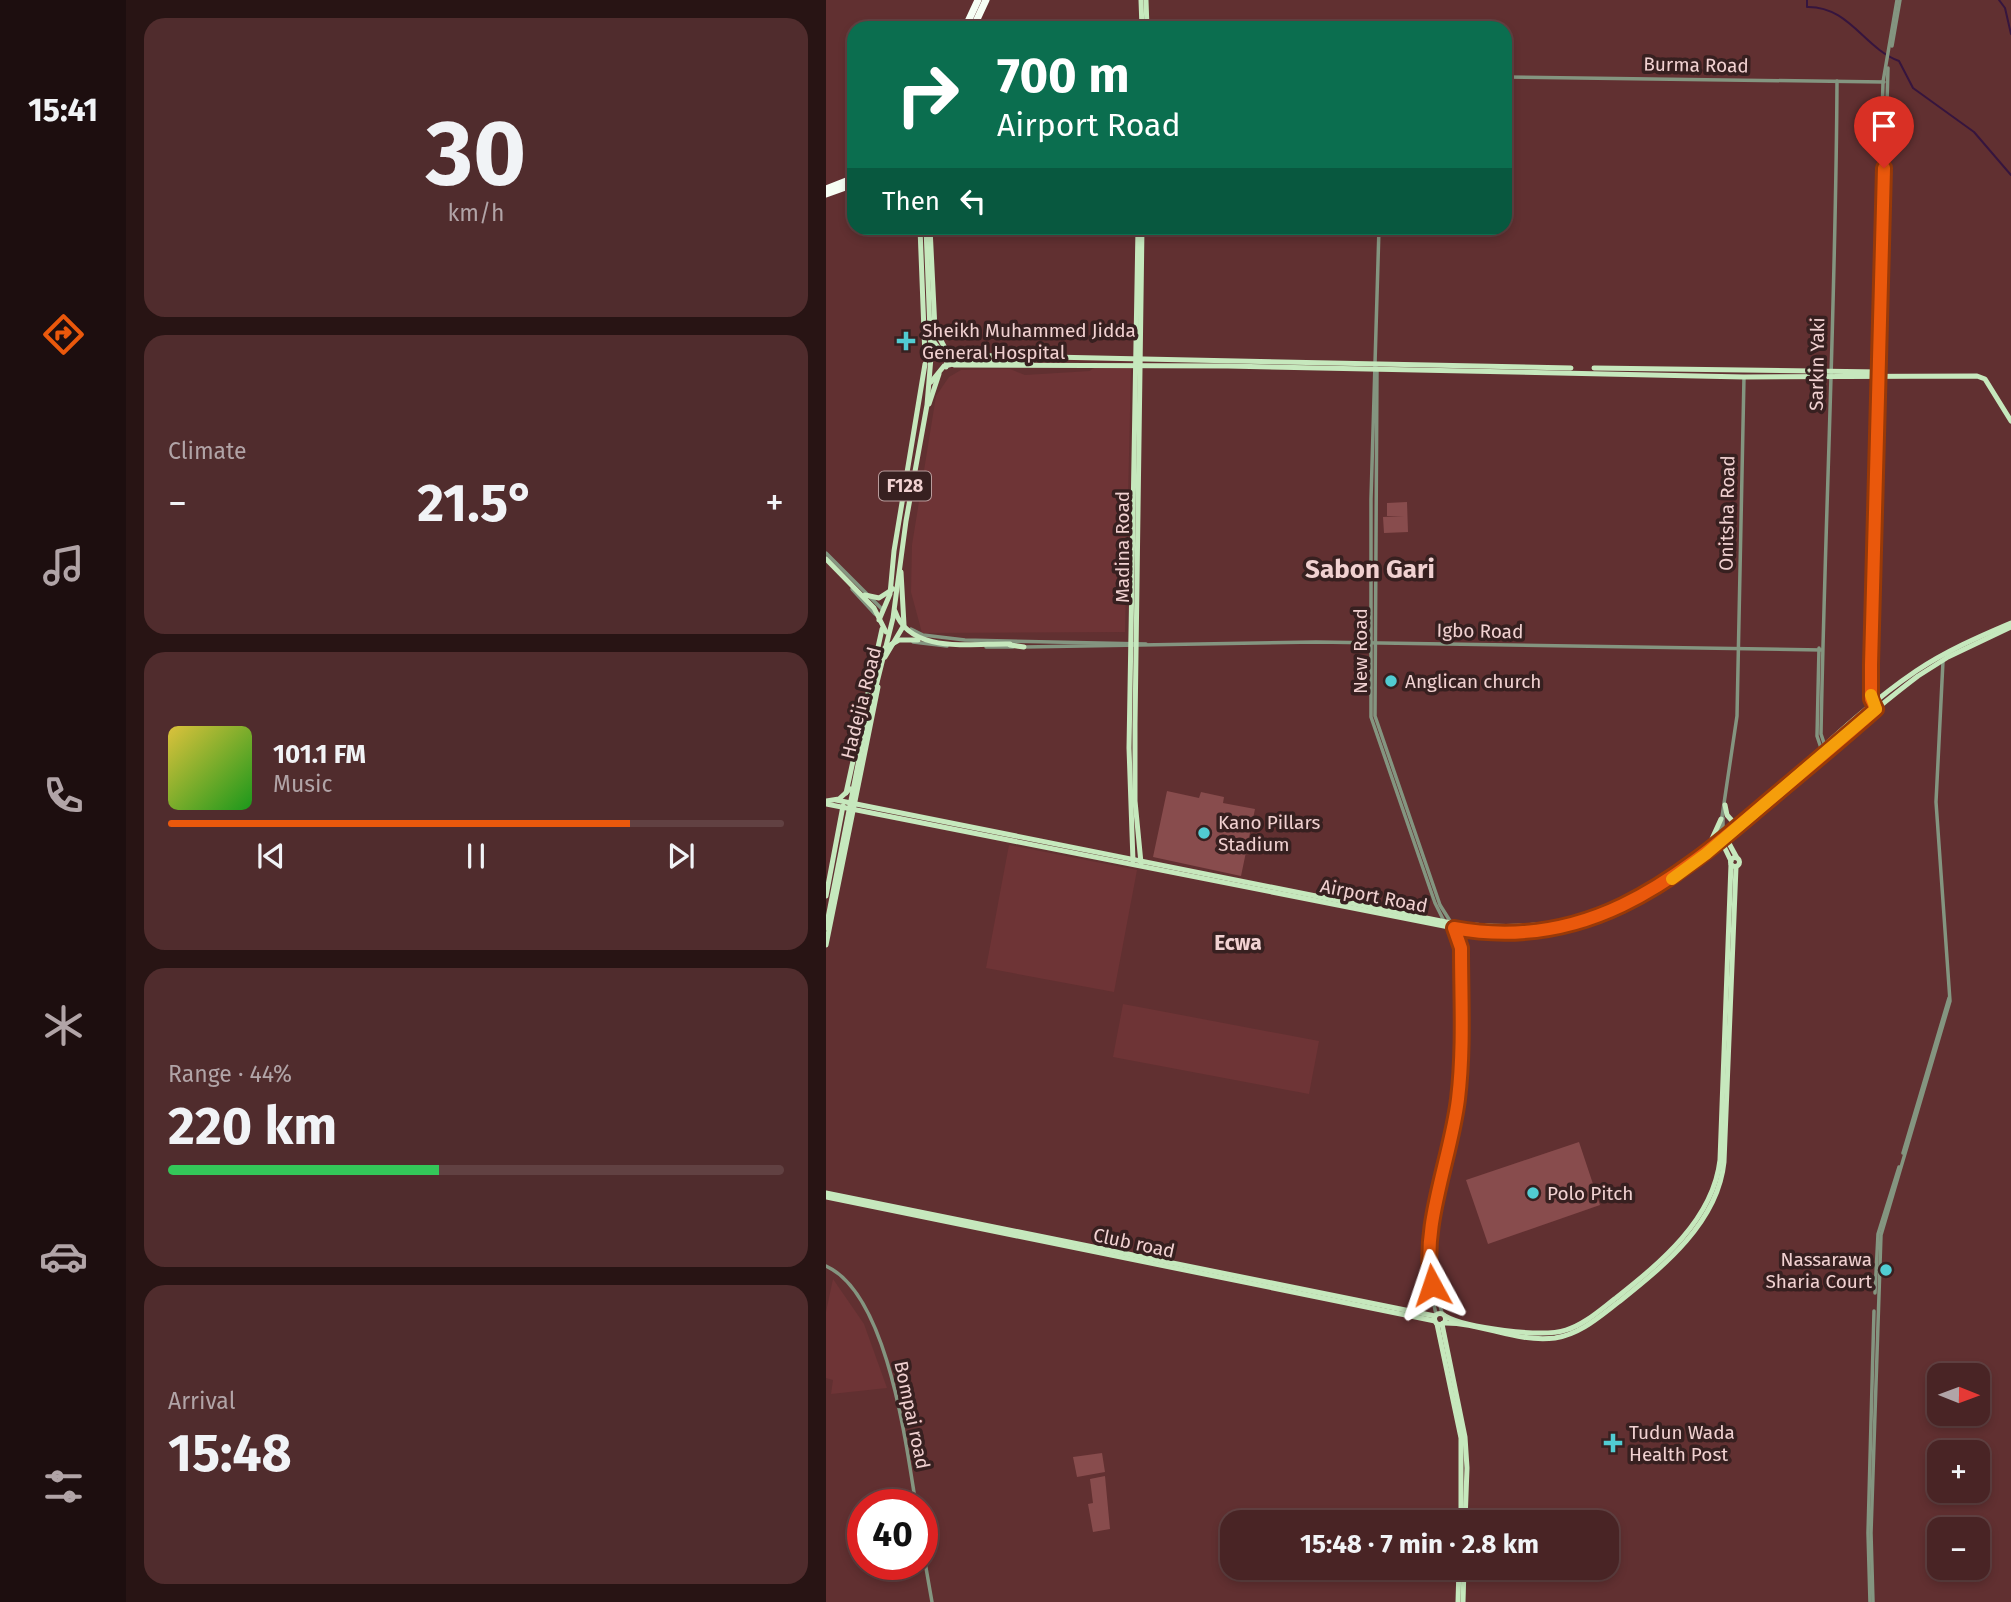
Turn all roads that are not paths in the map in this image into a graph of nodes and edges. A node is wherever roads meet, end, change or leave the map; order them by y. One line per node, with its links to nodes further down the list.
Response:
1 (978, 0): 5 (highway)
2 (986, 0): 5 (highway)
3 (1144, 0): 7 (main road)
4 (1899, 0): 10 (street)
5 (977, 11): 6 (highway)
6 (972, 21)
7 (1144, 21)
8 (1512, 77): 9 (street, Burma Road)
9 (1837, 81): 10 (street, Burma Road); 31 (street, Sarkin Yaki)
10 (1885, 82): 32 (street)
11 (847, 182): 13 (highway)
12 (847, 187): 13 (highway)
13 (826, 193)
14 (925, 235): 20 (main road, bridge)
15 (925, 235): 23 (main road, F128)
16 (925, 235): 37 (main road, bridge)
17 (926, 235): 21 (main road)
18 (1140, 235): 25 (main road, Madina Road)
19 (1379, 235): 26 (street, New Road)
20 (931, 335): 24 (main road, bridge); 34 (main road, bridge)
21 (947, 352): 22 (main road); 23 (main road); 28 (main road)
22 (1047, 358): 24 (main road); 25 (main road)
23 (925, 361): 30 (main road); 38 (main road, F128)
24 (1032, 362): 27 (main road); 34 (main road, bridge)
25 (1138, 363): 26 (main road); 27 (main road); 47 (main road, Madina Road)
26 (1376, 364): 29 (main road); 48 (street, New Road)
27 (1048, 365): 28 (main road)
28 (947, 366): 30 (main road)
29 (1553, 369): 31 (main road); 33 (main road)
30 (941, 370): 40 (main road, F128)
31 (1830, 374): 32 (main road); 33 (main road); 52 (street, Sarkin Yaki)
32 (1879, 374): 35 (main road); 54 (street); 54 (street)
33 (1744, 377): 51 (street, Onitsha Road)
34 (930, 384): 39 (main road, bridge)
35 (2011, 421)
36 (826, 558): 37 (main road, bridge); 38 (street); 41 (street); 44 (main road, bridge)
37 (893, 589): 44 (main road, bridge)
38 (885, 609): 40 (main road); 41 (main road, F128)
39 (894, 610): 49 (main road, bridge); 50 (main road, bridge)
40 (901, 613): 42 (main road, F128)
41 (879, 619): 44 (main road)
42 (904, 625): 45 (main road, Hadejia Road); 46 (street, Igbo Road)
43 (2011, 625): 53 (main road, Airport Road); 54 (main road, Airport Road)
44 (883, 630): 45 (main road); 56 (main road, bridge); 58 (main road, Hadejia Road)
45 (898, 634): 46 (street, Igbo Road); 60 (main road, Hadejia Road)
46 (1024, 644): 47 (street, Igbo Road); 49 (main road)
47 (1133, 644): 48 (street, Igbo Road); 65 (main road, Madina Road)
48 (1372, 644): 51 (street, Igbo Road); 69 (street, New Road)
49 (1010, 645): 50 (main road, bridge)
50 (885, 648): 70 (main road, bridge)
51 (1739, 649): 52 (street, Igbo Road); 59 (street, Onitsha Road)
52 (1820, 651): 55 (street, Sarkin Yaki)
53 (1942, 661): 54 (main road, Airport Road); 81 (street)
54 (1873, 708): 55 (main road, Airport Road)
55 (1824, 750): 62 (main road, Airport Road); 63 (main road, Airport Road)
56 (850, 789): 57 (main road, bridge); 67 (main road, bridge)
57 (826, 801): 58 (main road, Airport Road)
58 (843, 804): 60 (main road, Airport Road); 66 (main road, Hadejia Road)
59 (1725, 805): 61 (street, Onitsha Road); 62 (main road)
60 (853, 806): 65 (main road, Airport Road); 71 (main road, Hadejia Road)
61 (1722, 816): 63 (street, Onitsha Road); 64 (main road)
62 (1734, 823): 63 (main road, Airport Road)
63 (1723, 837): 64 (main road, Airport Road); 68 (main road, Airport Road); 74 (main road)
64 (1710, 844): 68 (main road, Airport Road)
65 (1137, 862): 69 (main road, Airport Road)
66 (826, 896)
67 (826, 910)
68 (1575, 921): 69 (main road, Airport Road)
69 (1450, 925): 74 (street, New Road)
70 (826, 928)
71 (826, 945)
72 (826, 1195): 74 (main road)
73 (826, 1266): 75 (street, Bompai road)
74 (1439, 1319): 76 (main road)
75 (913, 1489)
76 (1463, 1510)
77 (928, 1580): 79 (street)
78 (1461, 1580): 80 (main road)
79 (932, 1602)
80 (1461, 1602)
81 (1871, 1602)

